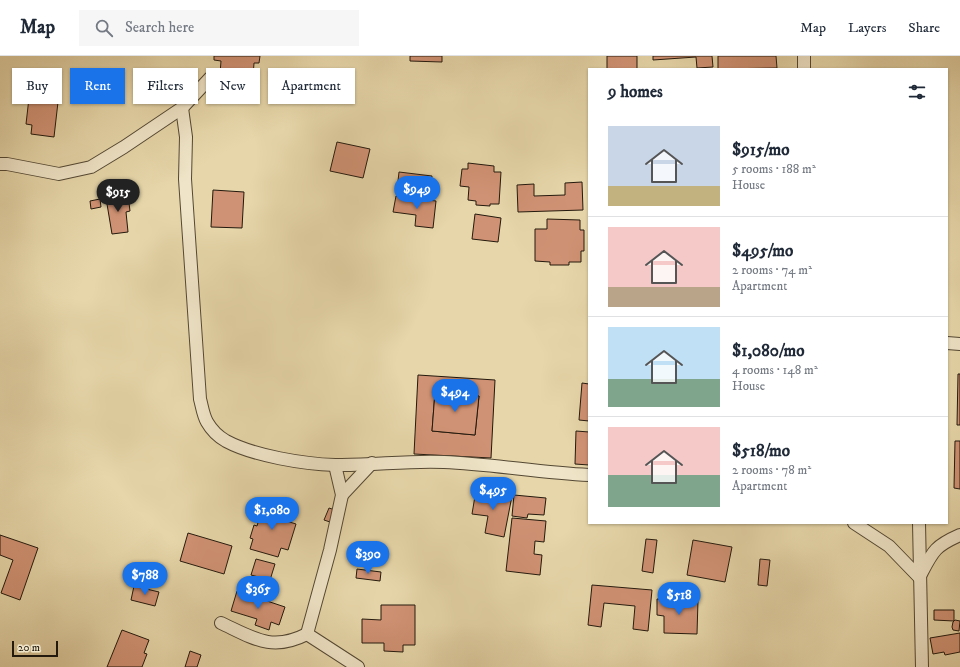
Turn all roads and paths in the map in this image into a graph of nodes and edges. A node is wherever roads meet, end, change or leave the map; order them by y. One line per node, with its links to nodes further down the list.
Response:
1 (804, 56): 2 (street)
2 (804, 68)
3 (206, 82): 4 (street)
4 (182, 108): 5 (street); 9 (street)
5 (0, 164)
6 (948, 343): 7 (street)
7 (960, 344)
8 (372, 463): 9 (street); 10 (street); 11 (street)
9 (335, 465): 11 (street)
10 (588, 475)
11 (342, 495): 17 (street)
12 (856, 524): 15 (street)
13 (919, 524): 15 (street)
14 (960, 535): 15 (street)
15 (919, 577): 19 (street)
16 (221, 623): 17 (street)
17 (307, 634): 18 (street)
18 (358, 667)
19 (922, 667)

